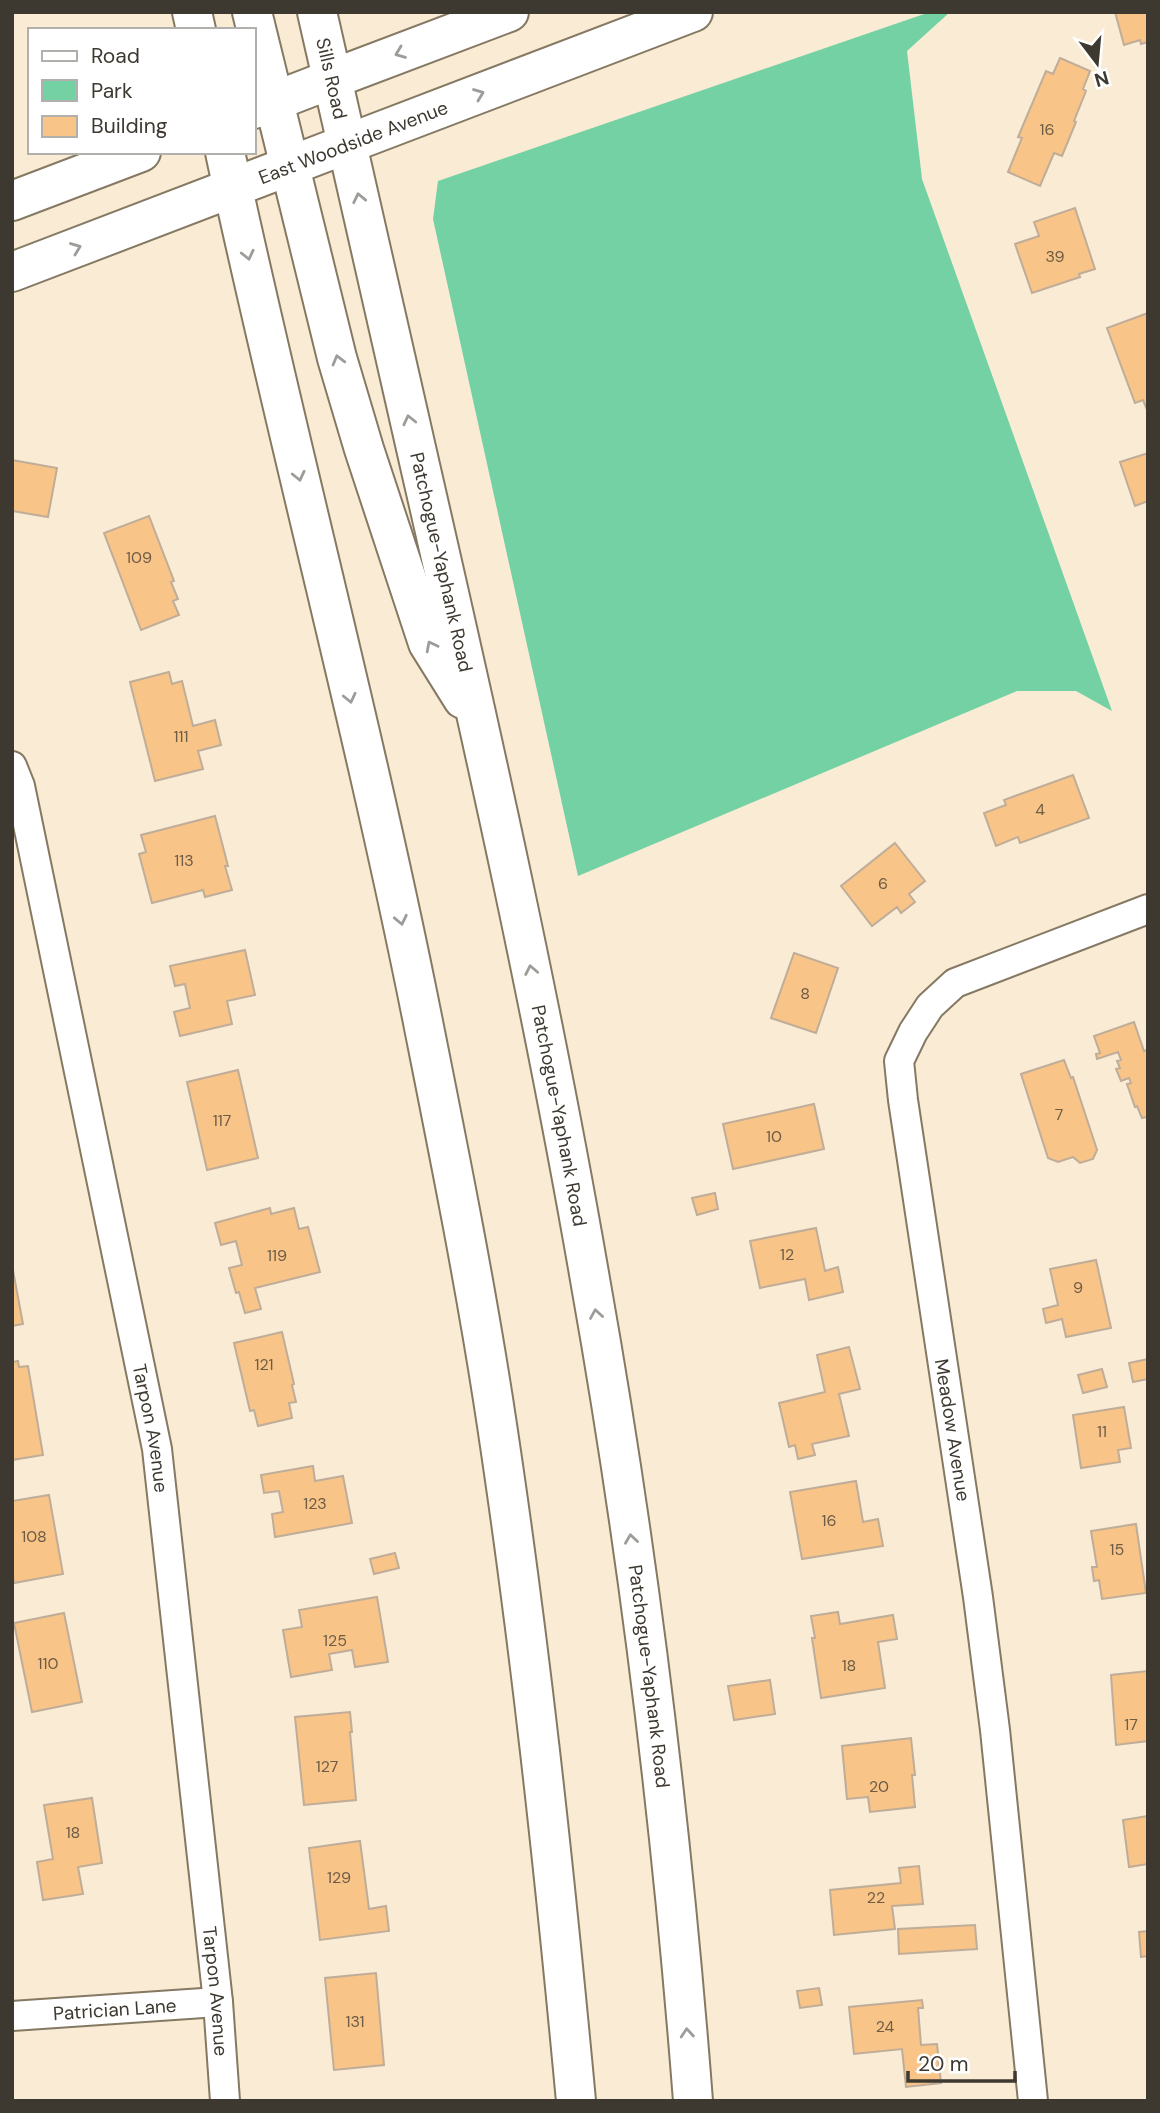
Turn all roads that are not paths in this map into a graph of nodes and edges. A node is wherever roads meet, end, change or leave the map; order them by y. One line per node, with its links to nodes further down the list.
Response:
1 (317, 12): 5 (main road, Sills Road)
2 (509, 12): 5 (main road, one-way to 5)
3 (693, 12): 7 (main road, East Woodside Avenue, one-way to 3)
4 (256, 40): 6 (main road)
5 (332, 79): 6 (main road); 7 (main road, Sills Road)
6 (263, 106): 9 (main road)
7 (347, 144): 9 (main road, East Woodside Avenue); 13 (main road, Patchogue-Yaphank Road, one-way to 7)
8 (136, 154): 11 (main road)
9 (289, 166): 10 (main road, East Woodside Avenue); 13 (main road, one-way to 9)
10 (228, 170): 12 (main road, East Woodside Avenue, one-way to 10); 19 (main road, one-way to 19)
11 (12, 201)
12 (12, 272)
13 (479, 725): 20 (main road, Patchogue-Yaphank Road, one-way to 13)
14 (12, 766): 16 (street, Tarpon Avenue)
15 (1148, 909): 21 (street, Meadow Avenue)
16 (218, 2002): 17 (street, Patrician Lane); 18 (street, Tarpon Avenue)
17 (12, 2017)
18 (225, 2101)
19 (576, 2101)
20 (693, 2101)
21 (1033, 2101)

